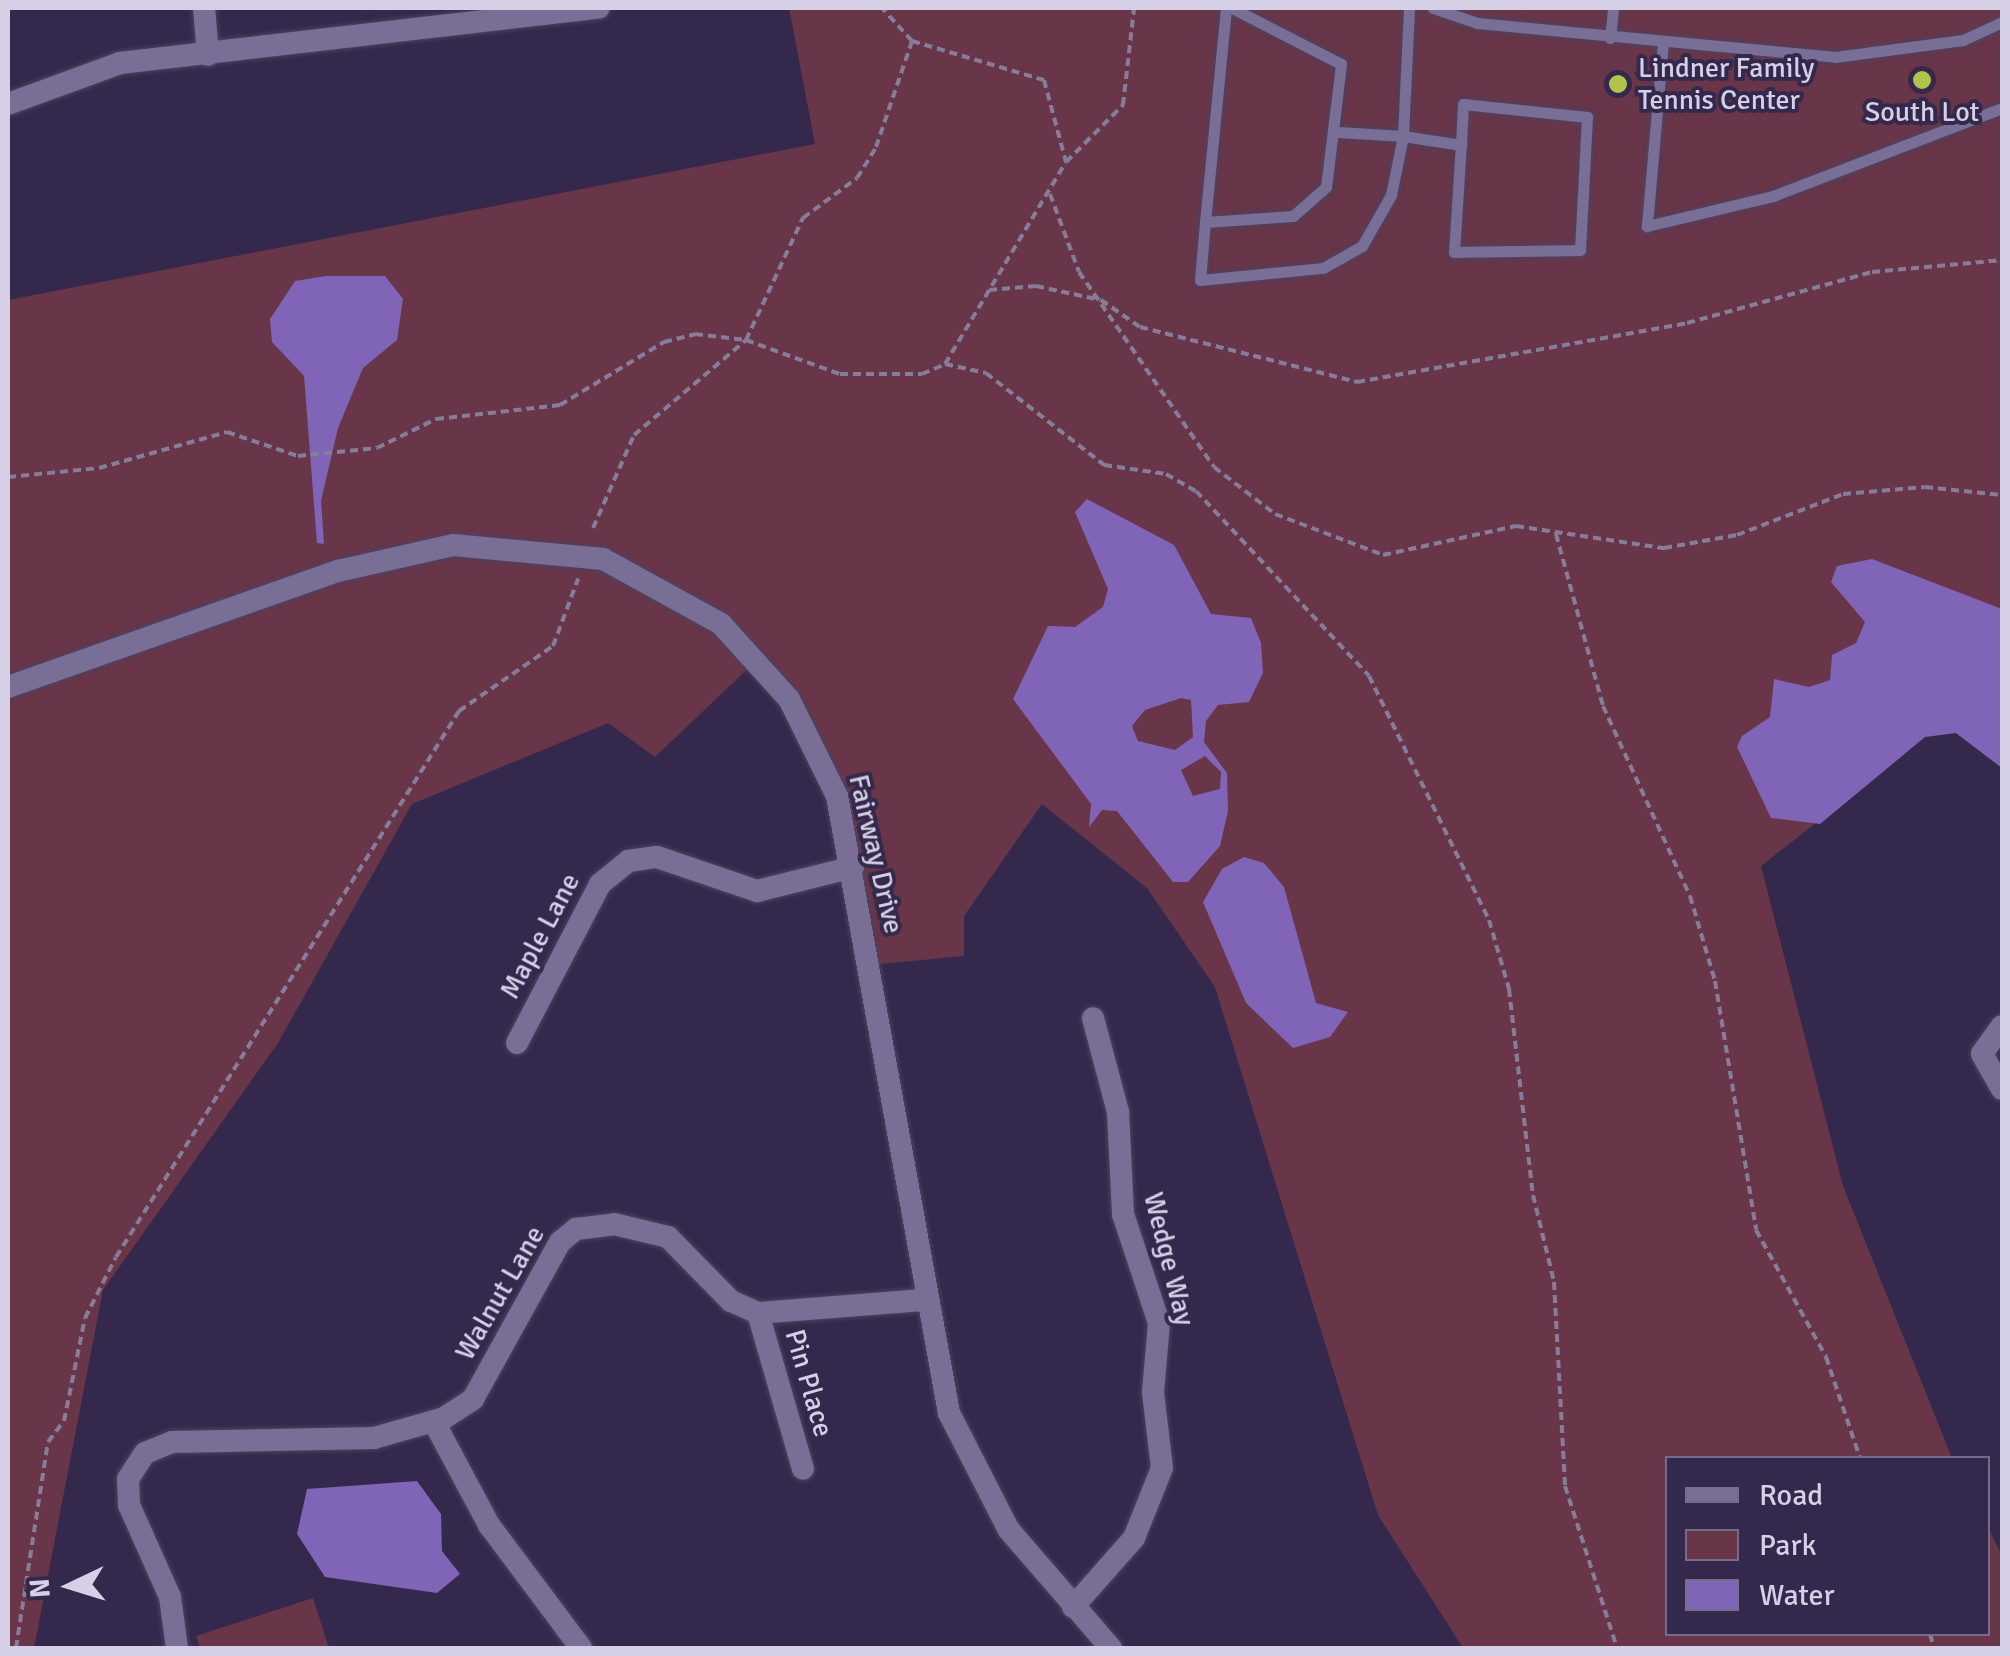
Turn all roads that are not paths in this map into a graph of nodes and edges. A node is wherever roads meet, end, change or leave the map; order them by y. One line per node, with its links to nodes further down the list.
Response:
1 (204, 8): 11 (street)
2 (599, 8): 7 (street)
3 (1229, 8): 14 (lane); 17 (lane)
4 (1408, 8): 15 (lane)
5 (1433, 8): 9 (lane)
6 (1613, 8): 9 (lane)
7 (511, 14): 11 (street)
8 (2002, 22): 10 (lane)
9 (1610, 38): 10 (lane)
10 (1663, 42): 13 (lane)
11 (208, 55): 12 (street)
12 (8, 104)
13 (2002, 108)
14 (1338, 132): 15 (lane); 17 (lane)
15 (1403, 136): 16 (lane); 17 (lane)
16 (1461, 145): 16 (lane)
17 (1205, 222)
18 (8, 687): 19 (street, Fairway Drive)
19 (852, 866): 22 (street, Maple Lane); 24 (street, Fairway Drive)
20 (1092, 1018): 28 (street, Wedge Way)
21 (2002, 1026): 23 (street)
22 (518, 1043)
23 (2002, 1089)
24 (924, 1300): 25 (street); 28 (street, Fairway Drive)
25 (758, 1313): 26 (street, Walnut Lane); 27 (street, Pin Place)
26 (434, 1422): 29 (street, Walnut Lane); 30 (street)
27 (803, 1469)
28 (1073, 1607): 31 (street, Fairway Drive)
29 (177, 1648)
30 (581, 1648)
31 (1111, 1648)

